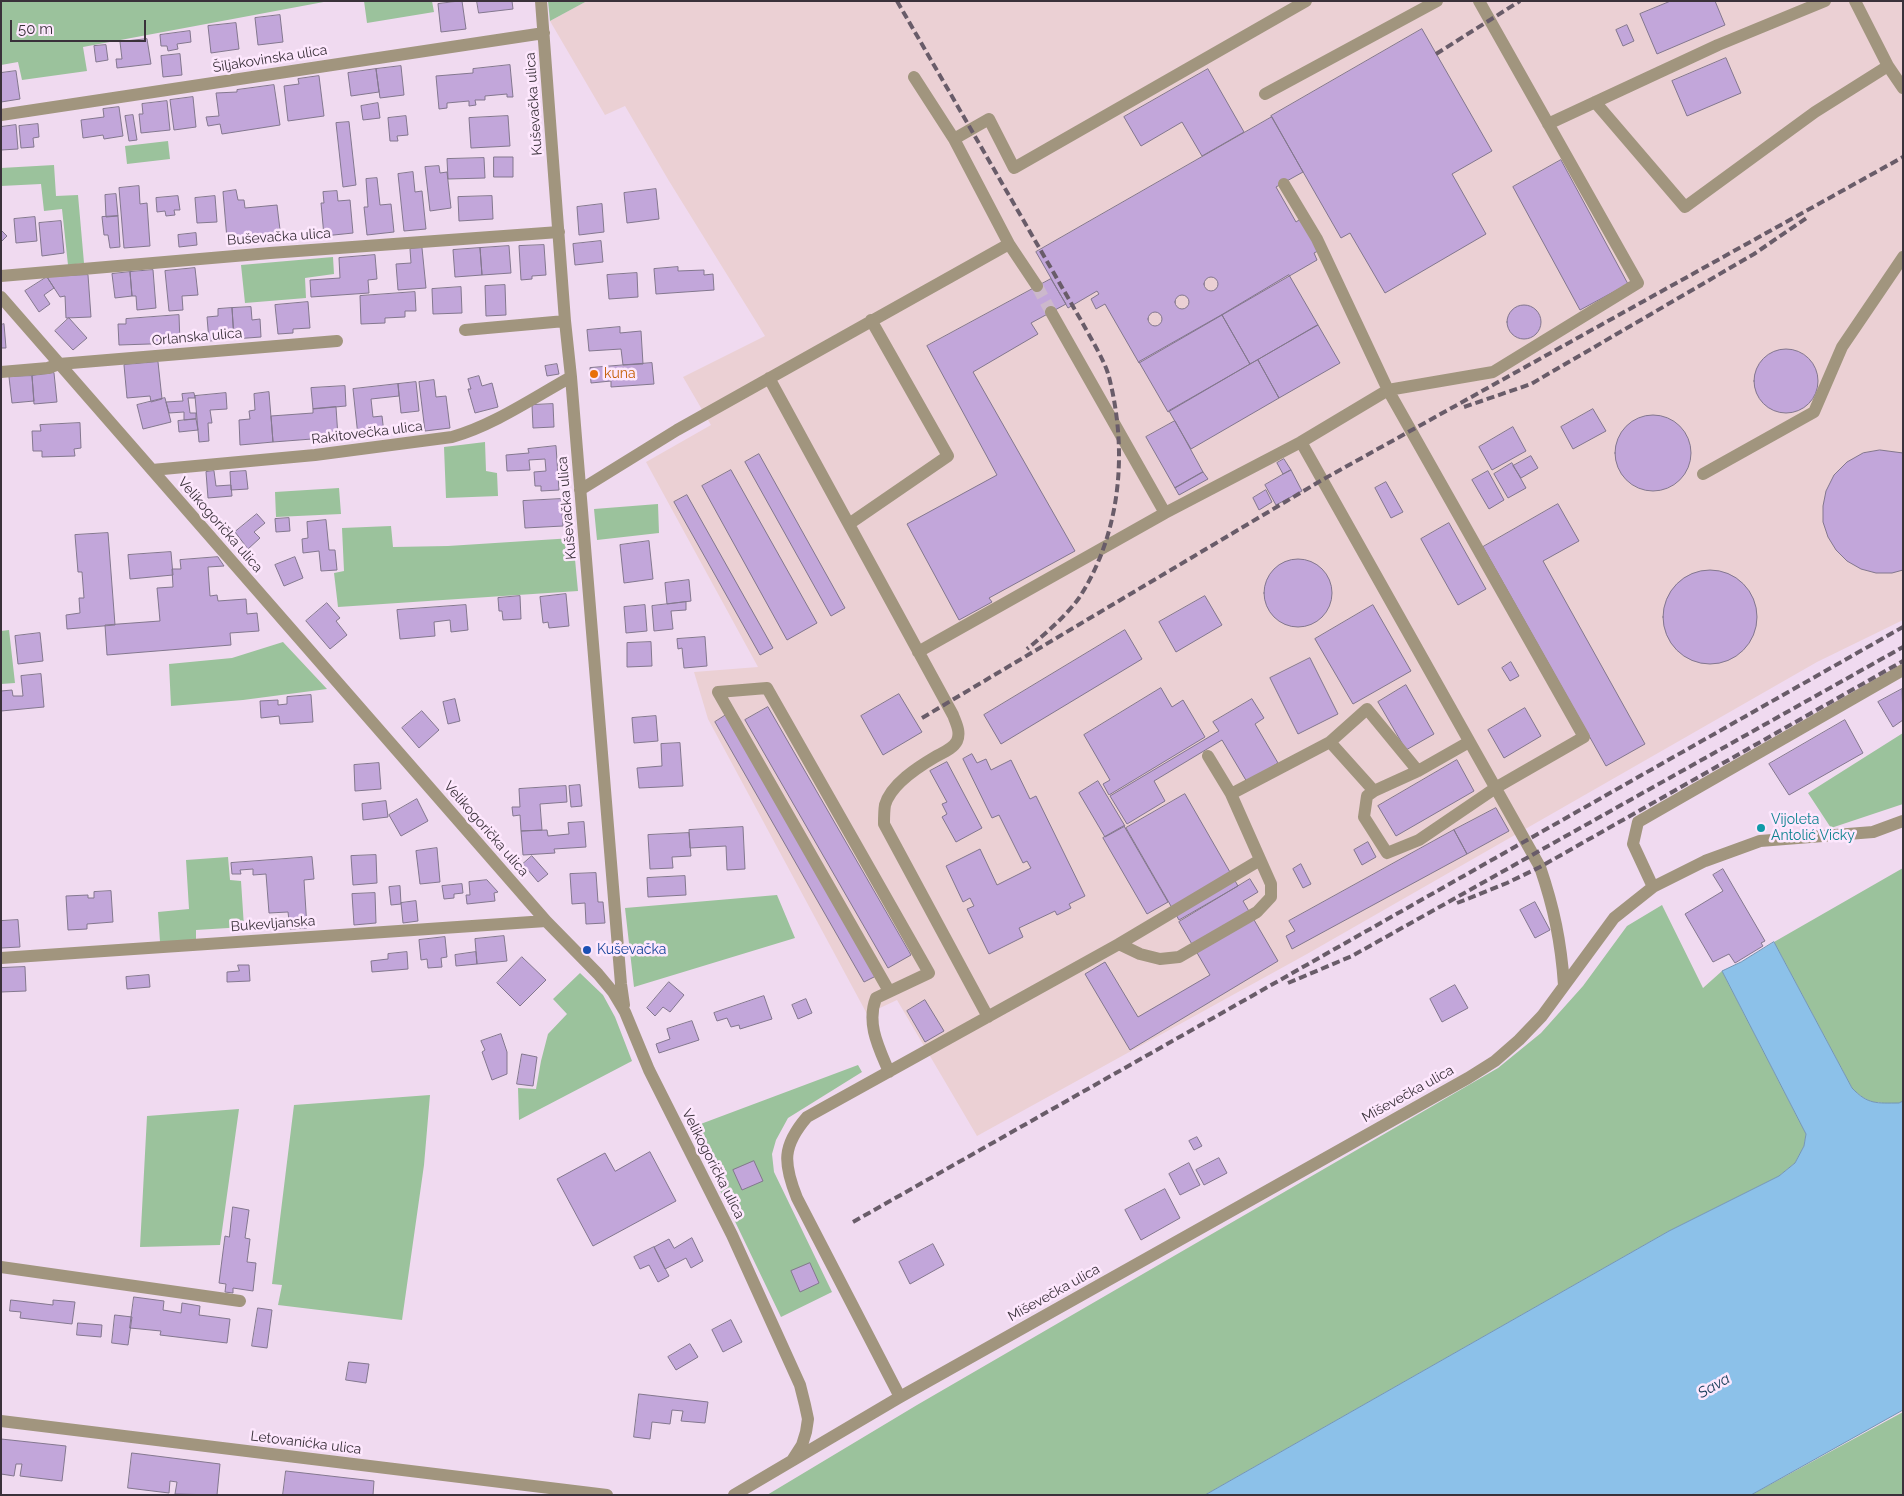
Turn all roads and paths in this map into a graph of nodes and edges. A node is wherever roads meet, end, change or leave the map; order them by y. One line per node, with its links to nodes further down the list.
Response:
1 (541, 1): 7 (street, Kuševačka ulica)
2 (1306, 1): 15 (street)
3 (1437, 1): 11 (street)
4 (1479, 1): 14 (street)
5 (1825, 1): 12 (street)
6 (1855, 1): 8 (street)
7 (544, 33): 13 (street, Šiljakovinska ulica); 17 (street, Kuševačka ulica)
8 (1888, 66): 10 (street); 12 (street)
9 (914, 77): 15 (street)
10 (1903, 88)
11 (1265, 94)
12 (1595, 102): 14 (street)
13 (1, 115)
14 (1548, 124): 32 (street)
15 (954, 139): 18 (street)
16 (1284, 184): 32 (street)
17 (559, 232): 20 (street, Buševačka ulica); 25 (street, Kuševačka ulica)
18 (1010, 244): 21 (street); 24 (street)
19 (1903, 257): 35 (street)
20 (1, 276)
21 (1037, 286)
22 (1, 297): 28 (street, Velikogorička ulica)
23 (1051, 312): 37 (street)
24 (871, 320): 31 (street); 38 (street)
25 (565, 321): 26 (street); 30 (street, Kuševačka ulica)
26 (465, 330)
27 (337, 341): 28 (street, Orlanska ulica)
28 (59, 364): 29 (street, Orlanska ulica); 34 (street, Velikogorička ulica)
29 (1, 372)
30 (571, 377): 34 (street, Rakitovečka ulica); 36 (street, Kuševačka ulica)
31 (769, 378): 36 (street); 38 (street)
32 (1388, 390): 33 (street); 45 (street)
33 (1301, 442): 37 (street); 42 (street)
34 (152, 470): 51 (street, Velikogorička ulica)
35 (1703, 474)
36 (580, 490): 56 (street, Kuševačka ulica)
37 (1165, 513): 39 (street)
38 (849, 524): 39 (street)
39 (918, 652): 57 (street)
40 (1903, 670): 50 (street)
41 (1330, 742): 44 (street); 46 (street); 47 (street)
42 (1469, 742): 44 (street); 45 (street)
43 (1208, 756): 47 (street)
44 (1418, 771): 46 (street)
45 (1497, 788): 46 (street); 54 (street)
46 (1374, 791)
47 (1231, 794): 49 (street)
48 (1903, 821): 50 (street, Miševečka ulica)
49 (1260, 860): 52 (street); 52 (street)
50 (1653, 887): 54 (street, Miševečka ulica)
51 (546, 921): 53 (street, Bukevljanska); 56 (street, Velikogorička ulica)
52 (1119, 944): 57 (street)
53 (1, 958)
54 (1564, 985): 61 (street, Miševečka ulica)
55 (889, 991): 55 (street); 58 (street)
56 (625, 1012): 63 (street, Velikogorička ulica)
57 (988, 1017): 58 (street)
58 (889, 1072): 61 (street)
59 (1, 1268): 60 (street)
60 (240, 1300)
61 (900, 1397): 63 (street, Miševečka ulica)
62 (1, 1421): 64 (street, Letovanićka ulica)
63 (793, 1459): 65 (street, Miševečka ulica)
64 (607, 1495)
65 (734, 1495)

